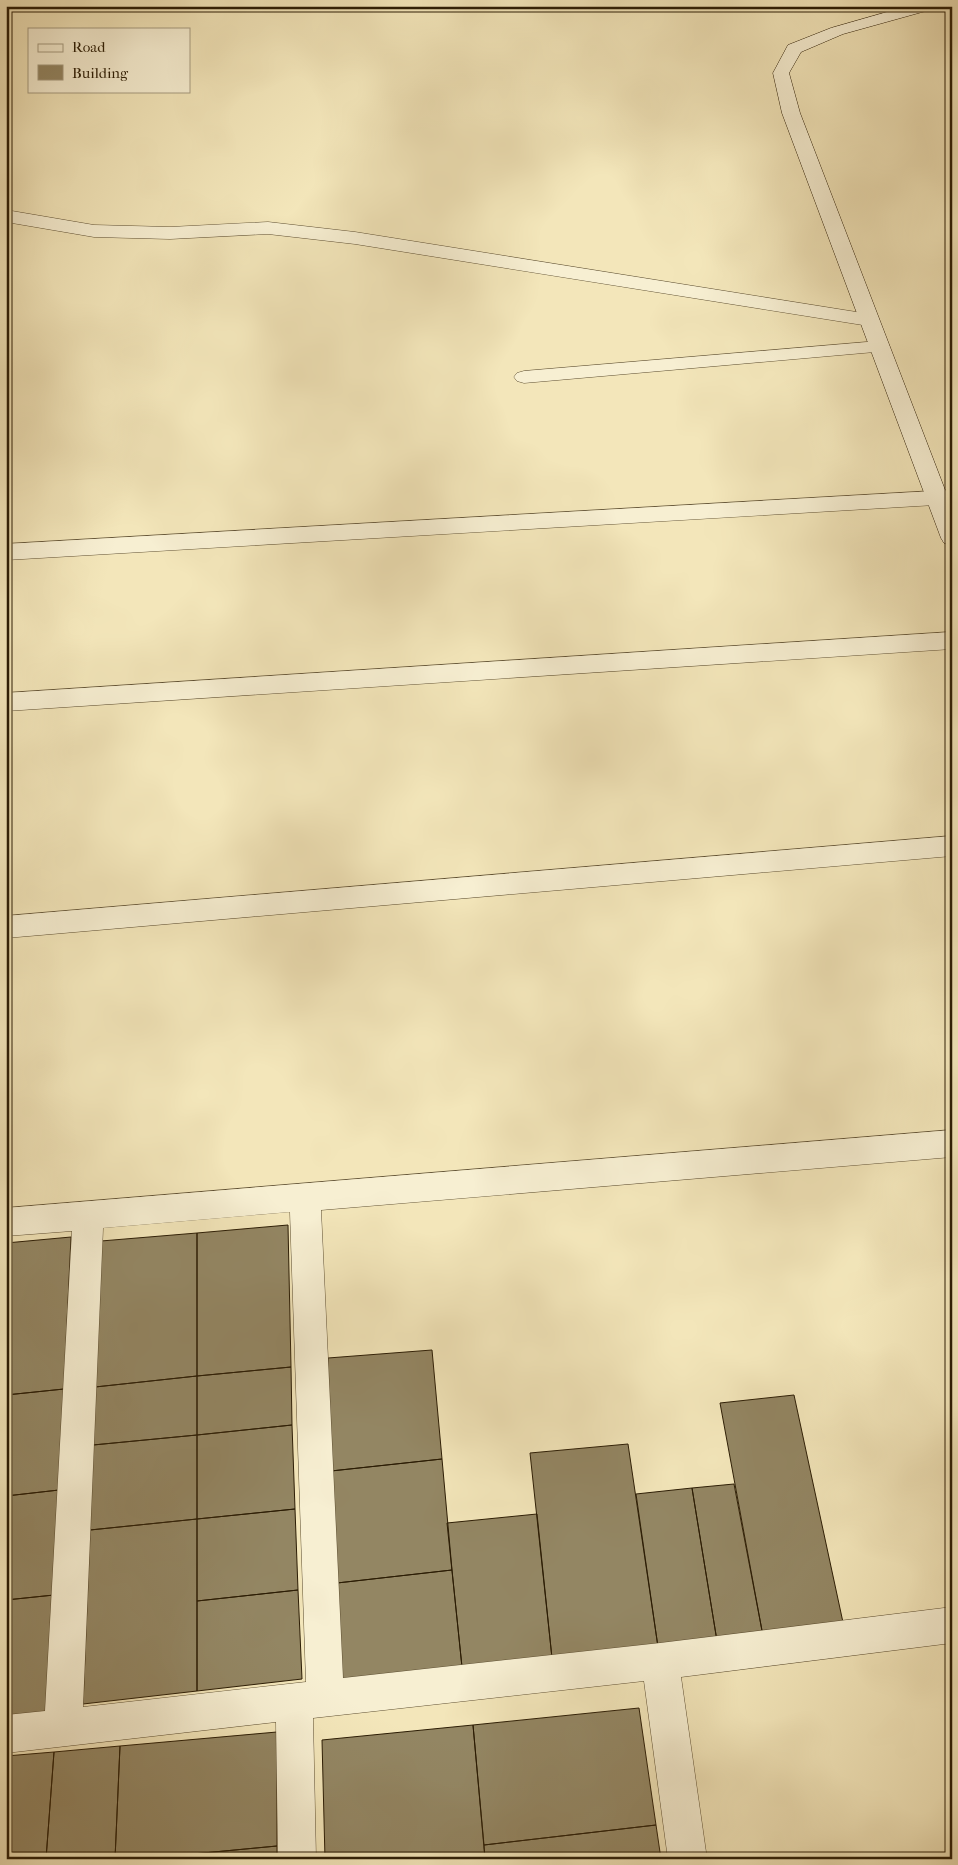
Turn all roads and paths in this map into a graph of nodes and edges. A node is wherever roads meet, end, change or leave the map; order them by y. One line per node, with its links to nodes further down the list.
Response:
1 (927, 6): 3 (street)
2 (6, 216): 3 (street)
3 (869, 320): 4 (street)
4 (879, 347): 5 (street); 6 (street)
5 (524, 377)
6 (944, 498): 7 (street); 8 (street)
7 (952, 538)
8 (6, 552)
9 (952, 640): 10 (street)
10 (6, 702)
11 (952, 846): 12 (street)
12 (6, 927)
13 (952, 1143): 14 (street)
14 (305, 1197): 15 (street); 19 (street)
15 (88, 1215): 16 (street); 20 (street)
16 (6, 1222)
17 (952, 1625): 18 (street)
18 (660, 1661): 19 (street); 23 (street)
19 (309, 1700): 20 (street); 22 (street)
20 (63, 1728): 21 (street)
21 (6, 1734)
22 (297, 1859)
23 (688, 1859)

